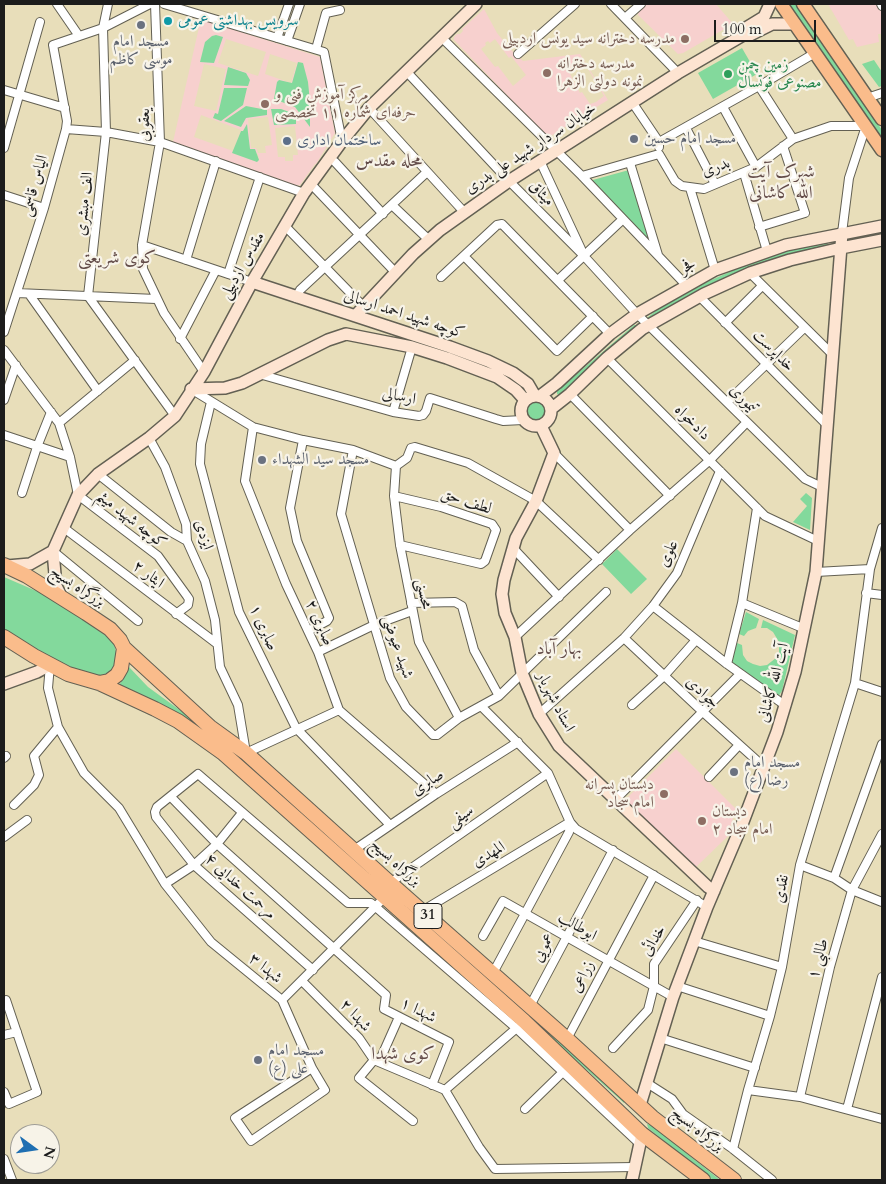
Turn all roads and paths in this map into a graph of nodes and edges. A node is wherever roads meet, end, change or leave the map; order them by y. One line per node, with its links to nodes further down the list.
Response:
1 (57, 4): 23 (street)
2 (108, 4): 21 (street, الف مبشری)
3 (150, 4): 21 (street)
4 (155, 4): 48 (street, یعقوبی)
5 (164, 4): 17 (street)
6 (198, 4): 17 (street)
7 (289, 4): 25 (street)
8 (300, 4): 26 (street)
9 (476, 4): 24 (street, مقدس اردبیلی)
10 (575, 4): 29 (street)
11 (611, 4): 18 (street)
12 (641, 4): 18 (street)
13 (770, 4): 22 (street, خیابان سردار شهید علی بدری)
14 (781, 4): 20 (main road)
15 (804, 4): 36 (main road)
16 (340, 10): 27 (street)
17 (194, 13): 25 (street)
18 (625, 18): 31 (street)
19 (40, 22): 35 (street)
20 (794, 24): 22 (street, خیابان سردار شهید علی بدری); 28 (main road)
21 (103, 28): 23 (street); 45 (street, الف مبشری)
22 (745, 34): 31 (street, خیابان سردار شهید علی بدری)
23 (79, 36): 39 (street, الیاس قاسمی)
24 (441, 37): 30 (street, مقدس اردبیلی); 53 (street)
25 (277, 38): 26 (street)
26 (287, 41): 27 (street)
27 (316, 49): 47 (street)
28 (815, 53): 32 (street); 42 (main road)
29 (518, 54)
30 (406, 71): 40 (street, مقدس اردبیلی); 64 (street, میثاق)
31 (678, 73): 37 (street, خیابان سردار شهید علی بدری)
32 (760, 86): 38 (street); 46 (street)
33 (4, 90): 35 (street)
34 (882, 93): 36 (street)
35 (20, 95): 39 (street); 51 (street)
36 (867, 98): 41 (main road)
37 (632, 102): 49 (street); 53 (street, خیابان سردار شهید علی بدری)
38 (723, 107): 43 (street); 59 (street)
39 (64, 108): 44 (street, الیاس قاسمی)
40 (369, 108): 47 (street, مقدس اردبیلی); 60 (street)
41 (882, 119)
42 (866, 126): 46 (street, بدری); 52 (main road); 77 (street)
43 (686, 128): 49 (street); 65 (street)
44 (66, 129): 45 (street); 70 (street, الیاس قاسمی)
45 (106, 132): 48 (street); 101 (street, الف مبشری)
46 (793, 139): 50 (street, بدری)
47 (342, 141): 55 (street, مقدس اردبیلی)
48 (160, 142): 56 (street); 81 (street, یعقوبی)
49 (659, 142): 54 (street)
50 (783, 146): 59 (street, بدری); 76 (street)
51 (4, 148)
52 (882, 150)
53 (555, 151): 57 (street, خیابان سردار شهید علی بدری); 62 (street)
54 (658, 154): 58 (street); 67 (street, بدری)
55 (329, 158): 66 (street, مقدس اردبیلی); 72 (street)
56 (216, 161): 63 (street); 87 (street)
57 (540, 161): 64 (street, خیابان سردار شهید علی بدری); 85 (street)
58 (630, 163): 62 (street); 86 (street)
59 (756, 167): 61 (street, بدری)
60 (427, 172): 69 (street); 71 (street)
61 (744, 173): 65 (street, بدری); 76 (street)
62 (582, 176): 73 (street)
63 (260, 177): 66 (street); 93 (street)
64 (509, 181): 71 (street, خیابان سردار شهید علی بدری); 85 (street, میثاق)
65 (715, 184): 67 (street, بدری)
66 (308, 188): 74 (street, مقدس اردبیلی); 78 (street)
67 (690, 188): 90 (street)
68 (4, 195): 70 (street)
69 (392, 205): 72 (street); 79 (street)
70 (44, 208): 99 (street, الیاس قاسمی)
71 (464, 212): 79 (street, خیابان سردار شهید علی بدری)
72 (383, 214): 78 (street)
73 (622, 220): 85 (street); 86 (street)
74 (285, 226): 88 (street); 96 (street, مقدس اردبیلی)
75 (882, 226): 77 (street, فجر)
76 (759, 227): 83 (street)
77 (842, 233): 82 (street, آیت الله کاشانی); 83 (street, فجر)
78 (360, 235): 88 (street); 91 (street)
79 (429, 240): 91 (street, خیابان سردار شهید علی بدری)
80 (882, 240): 82 (street, فجر)
81 (142, 245): 87 (street); 104 (street, یعقوبی)
82 (841, 248): 92 (street, فجر); 117 (street, آیت الله کاشانی)
83 (767, 251): 90 (street, فجر)
84 (464, 256): 94 (street); 95 (street); 108 (street)
85 (584, 256): 95 (street); 106 (street, میثاق)
86 (659, 257): 97 (street)
87 (186, 260): 89 (street)
88 (326, 266): 103 (street); 105 (street)
89 (216, 270): 93 (street); 114 (street)
90 (714, 270): 97 (street, فجر)
91 (396, 273): 105 (street, خیابان سردار شهید علی بدری)
92 (750, 273): 98 (street); 102 (street, فجر)
93 (228, 274): 96 (street)
94 (441, 277)
95 (558, 280): 108 (street)
96 (252, 282): 103 (street, کوچه شهید احمد ارسالی); 123 (street, مقدس اردبیلی)
97 (687, 286): 106 (street, فجر)
98 (762, 286): 109 (street); 111 (street)
99 (17, 293): 100 (street); 112 (street, الیاس قاسمی)
100 (29, 294): 101 (street); 126 (street)
101 (88, 296): 104 (street); 119 (street)
102 (700, 296): 109 (street, خداپرست); 110 (street, فجر)
103 (296, 298): 107 (street, کوچه شهید احمد ارسالی)
104 (156, 299): 114 (street, یعقوبی)
105 (364, 307): 107 (street, خیابان سردار شهید علی بدری)
106 (636, 314): 110 (street, تیموری); 113 (street, فجر)
107 (355, 316): 122 (street, کوچه شهید احمد ارسالی)
108 (593, 316): 113 (street)
109 (726, 322): 120 (street, خداپرست)
110 (648, 325): 118 (street, فجر); 131 (street, تیموری)
111 (804, 328): 117 (street); 120 (street)
112 (4, 332)
113 (610, 334): 128 (street, فجر)
114 (180, 339): 123 (street, یعقوبی)
115 (412, 347): 122 (street, کوچه شهید احمد ارسالی); 124 (street, کوچه شهید احمد ارسالی); 134 (street)
116 (4, 350): 121 (street)
117 (833, 356): 139 (street, آیت الله کاشانی)
118 (607, 358): 127 (street, فجر); 149 (street, دادخواه)
119 (135, 360): 126 (street); 135 (street)
120 (767, 364): 131 (street); 139 (street, خداپرست)
121 (16, 365): 129 (street); 133 (street)
122 (481, 365): 128 (street, کوچه شهید احمد ارسالی)
123 (204, 372): 125 (street, مقدس اردبیلی)
124 (259, 374): 125 (street, کوچه شهید احمد ارسالی); 134 (street, ارسالی)
125 (191, 389): 130 (street); 135 (street, مقدس اردبیلی)
126 (98, 391): 138 (street)
127 (570, 394): 132 (street, فجر); 157 (street)
128 (533, 397): 132 (street); 136 (street)
129 (4, 400)
130 (211, 402): 140 (street); 210 (street, صابری ۱)
131 (727, 402): 137 (street, تیموری)
132 (551, 409): 141 (street)
133 (52, 412): 138 (street); 145 (street)
134 (393, 412): 136 (street, ارسالی)
135 (175, 416): 143 (street, مقدس اردبیلی)
136 (523, 420): 141 (street)
137 (747, 422): 149 (street); 153 (street, تیموری)
138 (59, 424): 148 (street)
139 (827, 425): 153 (street, آیت الله کاشانی)
140 (253, 426): 144 (street); 184 (street, صابری ۲)
141 (541, 426): 147 (street)
142 (4, 435): 145 (street)
143 (149, 438): 152 (street, مقدس اردبیلی); 163 (street, ایزدی)
144 (303, 440): 146 (street); 184 (street)
145 (37, 447): 148 (street); 154 (street)
146 (352, 450): 150 (street); 182 (street, شهید عیوضی)
147 (554, 453): 158 (street, استاد شهریار); 162 (street)
148 (70, 457): 155 (street)
149 (710, 460): 151 (street, دادخواه); 157 (street)
150 (396, 466): 156 (street, محسنی); 158 (street)
151 (720, 471): 159 (street, دادخواه); 178 (street, علوی)
152 (98, 474): 155 (street, مقدس اردبیلی); 163 (street)
153 (822, 487): 164 (street, آیت الله کاشانی)
154 (22, 493)
155 (78, 495): 160 (street, مقدس اردبیلی); 180 (street, کوچه شهید میثم)
156 (394, 496): 165 (street, محسنی); 165 (street, لطف حق)
157 (670, 496): 162 (street)
158 (536, 501): 166 (street, استاد شهریار); 168 (street)
159 (757, 508): 164 (street, دادخواه); 177 (street)
160 (64, 528): 167 (street, مقدس اردبیلی); 180 (street, ایثار ۲)
161 (882, 528): 170 (street, نقدی)
162 (630, 530): 168 (street)
163 (187, 541): 189 (street, ایزدی)
164 (818, 541): 171 (street, آیت الله کاشانی)
165 (400, 545): 179 (street, محسنی)
166 (514, 548): 175 (street); 186 (street, استاد شهریار)
167 (53, 551): 169 (street); 176 (street); 181 (street)
168 (599, 560): 175 (street)
169 (5, 565): 176 (highway, بزرگراه بسیج)
170 (870, 569): 171 (street); 173 (street, نقدی)
171 (816, 572): 183 (street, آیت الله کاشانی)
172 (606, 592): 194 (street, شهید عیوضی)
173 (866, 593): 174 (street); 197 (street, نقدی)
174 (882, 595)
175 (559, 597): 186 (street)
176 (62, 598): 190 (highway, بزرگراه بسیج)
177 (742, 604): 183 (street); 192 (street)
178 (653, 606): 187 (street, علوی); 188 (street)
179 (412, 607): 182 (street); 201 (street); 208 (street, محسنی)
180 (176, 614): 189 (street, ایثار ۲)
181 (138, 621)
182 (374, 625): 191 (street); 208 (street, شهید عیوضی)
183 (805, 629): 204 (street, آیت الله کاشانی)
184 (308, 631): 191 (street, صابری ۲)
185 (4, 637): 193 (highway, بزرگراه بسیج)
186 (515, 637): 194 (street, استاد شهریار)
187 (624, 638): 196 (street, جوادی); 207 (street, علوی)
188 (696, 640): 192 (street); 196 (street)
189 (216, 643): 214 (street)
190 (124, 648): 198 (highway); 214 (highway, بزرگراه بسیج / 31)
191 (318, 652): 205 (street, صابری ۲)
192 (727, 664): 195 (street)
193 (50, 665): 198 (highway, بزرگراه بسیج); 199 (street); 209 (street, شهدا ۳)
194 (522, 673): 201 (street, شهید عیوضی); 207 (street, استاد شهریار)
195 (740, 674): 204 (street); 206 (street)
196 (664, 676): 203 (street); 206 (street, جوادی)
197 (855, 682): 200 (street); 232 (street, نقدی)
198 (99, 683): 240 (highway, بزرگراه بسیج / 31)
199 (4, 684)
200 (882, 692)
201 (499, 696): 202 (street, شهید عیوضی)
202 (481, 706): 208 (street, شهید عیوضی); 211 (street)
203 (632, 706)
204 (786, 706): 215 (street, آیت الله کاشانی)
205 (339, 710): 210 (street); 218 (street, صابری ۲)
206 (702, 712): 213 (street, جوادی); 220 (street)
207 (539, 714): 220 (street, استاد شهریار)
208 (459, 718)
209 (58, 728): 221 (street); 236 (street, شهدا ۳)
210 (296, 728): 214 (street); 225 (street, صابری ۱)
211 (518, 742): 216 (street); 218 (street, صابری)
212 (882, 744): 234 (street)
213 (739, 745): 215 (street, جوادی); 217 (street)
214 (246, 753): 229 (highway, بزرگراه بسیج / 31)
215 (764, 767): 237 (street, آیت الله کاشانی)
216 (548, 773): 224 (street); 235 (street, سیفی)
217 (709, 777)
218 (436, 794): 225 (street, صابری)
219 (171, 797): 222 (street); 228 (street); 231 (street, مرحمت خدایی ۴)
220 (616, 799): 237 (street, استاد شهریار)
221 (14, 805)
222 (242, 814): 228 (street); 240 (street)
223 (27, 820): 227 (street)
224 (570, 822): 230 (street); 243 (street, المهدی); 244 (street)
225 (390, 825): 229 (street, صابری)
226 (882, 834): 238 (street, طالبی ۱)
227 (4, 838)
228 (217, 844): 231 (street); 248 (street)
229 (354, 850): 235 (highway, بزرگراه بسیج / 31)
230 (613, 850): 233 (street); 246 (street, عمویی)
231 (194, 866): 236 (street); 252 (street, مرحمت خدایی ۴)
232 (800, 866): 234 (street); 251 (street, نقدی)
233 (654, 875): 239 (street); 249 (street, زراعی)
234 (834, 878): 238 (street)
235 (390, 883): 243 (highway, بزرگراه بسیج / 31)
236 (165, 884): 260 (street, شهدا ۳)
237 (714, 890): 242 (street, آیت الله کاشانی)
238 (852, 890): 241 (street); 279 (street, طالبی ۱)
239 (696, 900): 242 (street); 257 (street, خدائی)
240 (380, 902): 248 (street); 253 (highway, بزرگراه بسیج / 31); 264 (street)
241 (882, 902)
242 (707, 907): 247 (street, آیت الله کاشانی)
243 (422, 911): 250 (highway, بزرگراه بسیج / 31)
244 (525, 913): 245 (street, ابوطالب); 246 (street, ابوطالب); 254 (street)
245 (483, 936)
246 (566, 936): 249 (street, ابوطالب); 261 (street, عمویی)
247 (694, 941): 251 (street); 258 (street, آیت الله کاشانی)
248 (334, 948): 252 (street); 263 (street, شهدا ۱)
249 (607, 960): 257 (street, ابوطالب); 267 (street, زراعی)
250 (479, 961): 253 (highway); 254 (highway, بزرگراه بسیج / 31)
251 (782, 967): 262 (street, نقدی)
252 (313, 970): 256 (street)
253 (469, 971): 264 (highway, بزرگراه بسیج / 31)
254 (493, 973): 261 (highway, بزرگراه بسیج / 31)
255 (882, 977): 282 (street)
256 (302, 981): 260 (street); 270 (street, شهدا ۲)
257 (654, 986): 258 (street, ابوطالب); 269 (street, خدائی)
258 (675, 992): 262 (street, ابوطالب); 268 (street, آیت الله کاشانی)
259 (6, 1000): 265 (street)
260 (282, 1000): 271 (street, شهدا ۳)
261 (530, 1006): 267 (highway, بزرگراه بسیج / 31)
262 (770, 1016): 272 (street, نقدی)
263 (399, 1017): 270 (street); 275 (street, شهدا ۱)
264 (520, 1025): 273 (street); 276 (street); 287 (highway, بزرگراه بسیج / 31)
265 (17, 1032): 266 (street); 278 (street)
266 (4, 1035)
267 (567, 1038): 280 (highway, بزرگراه بسیج / 31)
268 (660, 1038): 272 (street); 274 (street, آیت الله کاشانی)
269 (613, 1048)
270 (377, 1061): 275 (street); 285 (street)
271 (312, 1068): 271 (street, شهدا ۳)
272 (755, 1068): 277 (street, نقدی)
273 (563, 1072): 281 (street); 287 (street)
274 (647, 1083): 280 (street, آیت الله کاشانی); 283 (street)
275 (432, 1085): 276 (street)
276 (445, 1090): 290 (street)
277 (748, 1090): 279 (street); 288 (street, نقدی)
278 (4, 1092)
279 (800, 1097): 282 (street)
280 (640, 1105): 286 (highway, بزرگراه بسیج / 31)
281 (526, 1109)
282 (847, 1109): 284 (street)
283 (683, 1114): 286 (street); 288 (street)
284 (882, 1119)
285 (413, 1121)
286 (667, 1129): 294 (highway, بزرگراه بسیج / 31)
287 (641, 1139): 290 (street); 293 (highway, بزرگراه بسیج / 31)
288 (733, 1149): 295 (street)
289 (4, 1158): 291 (street)
290 (635, 1167): 292 (street)
291 (12, 1180)
292 (632, 1180)
293 (703, 1180)
294 (734, 1180)
295 (772, 1180)

